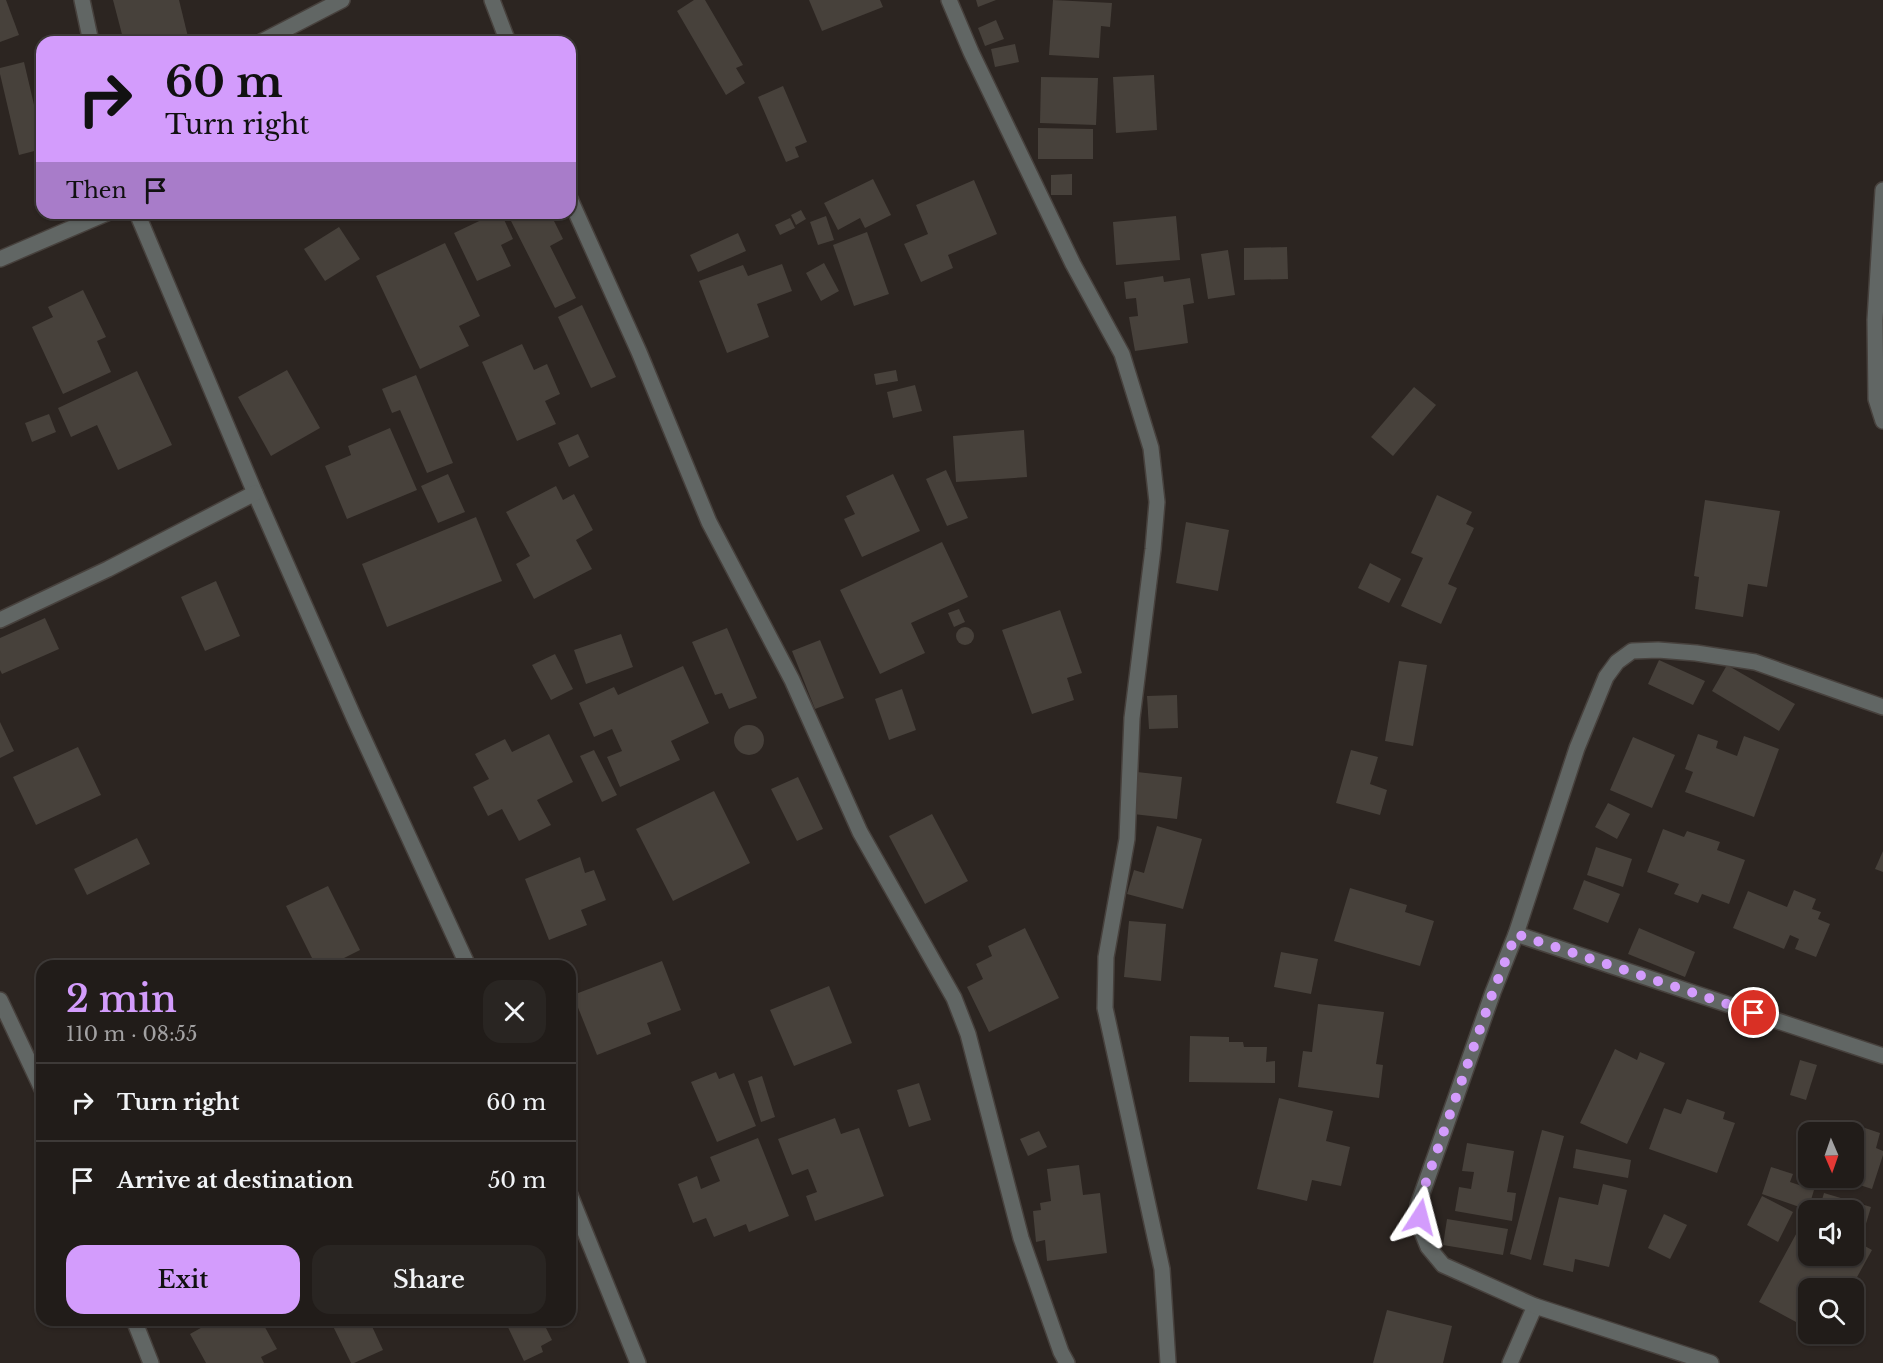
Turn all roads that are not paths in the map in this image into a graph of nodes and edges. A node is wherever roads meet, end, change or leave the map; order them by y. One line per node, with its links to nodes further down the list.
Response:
1 (82, 0): 5 (street)
2 (342, 0): 6 (street)
3 (492, 0): 7 (street)
4 (949, 0): 28 (street)
5 (90, 36)
6 (273, 36)
7 (506, 36)
8 (1883, 190): 13 (street)
9 (576, 212): 27 (street)
10 (93, 219): 12 (street)
11 (140, 219): 14 (street)
12 (0, 259)
13 (1883, 421)
14 (255, 493): 15 (street); 18 (street)
15 (0, 620)
16 (1883, 707): 17 (street)
17 (1516, 934): 20 (street); 23 (street)
18 (465, 960)
19 (0, 1000): 21 (street)
20 (1883, 1056)
21 (36, 1076)
22 (576, 1210): 26 (street)
23 (1535, 1306): 29 (street); 30 (street)
24 (136, 1326): 25 (street)
25 (151, 1363)
26 (638, 1363)
27 (1067, 1363)
28 (1168, 1363)
29 (1510, 1363)
30 (1711, 1363)

